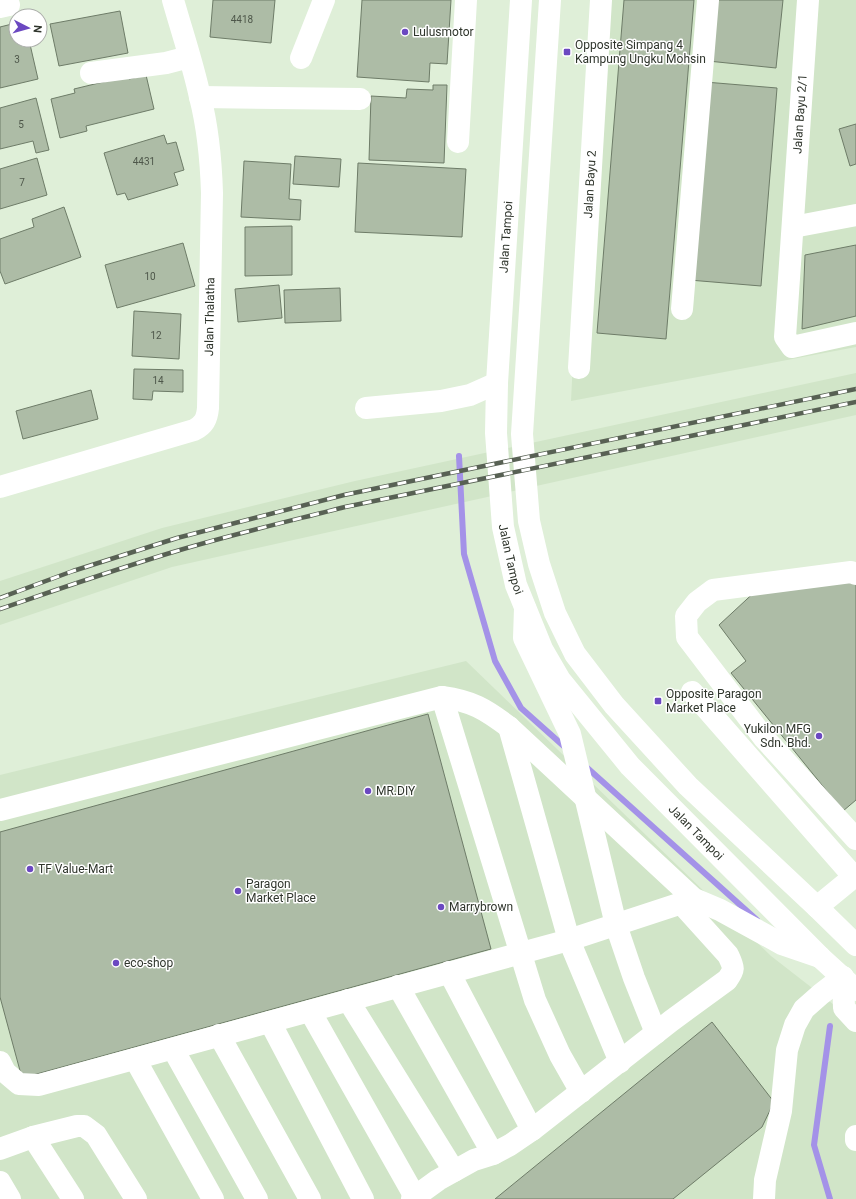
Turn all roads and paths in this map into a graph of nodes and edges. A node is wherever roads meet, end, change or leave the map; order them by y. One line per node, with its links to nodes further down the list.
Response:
1 (173, 0): 9 (main road, Jalan Thalatha)
2 (324, 0): 10 (main road)
3 (466, 0): 14 (main road)
4 (521, 0): 20 (main road, Jalan Tampoi)
5 (550, 0): 33 (main road)
6 (601, 0): 19 (main road, Jalan Bayu 2)
7 (708, 0): 17 (main road)
8 (808, 0): 16 (main road, Jalan Bayu 2/1)
9 (189, 57): 11 (main road); 12 (main road, Jalan Thalatha)
10 (301, 58)
11 (91, 73)
12 (200, 97): 13 (main road); 22 (main road, Jalan Thalatha)
13 (360, 98)
14 (458, 142)
15 (856, 215): 16 (main road)
16 (793, 227): 18 (main road, Jalan Bayu 2/1)
17 (682, 309)
18 (856, 333)
19 (579, 368)
20 (497, 383): 21 (main road); 24 (main road, Jalan Tampoi)
21 (366, 408)
22 (0, 487)
23 (856, 574): 30 (main road)
24 (525, 608): 28 (main road); 38 (main road, Jalan Tampoi)
25 (692, 692): 31 (main road)
26 (442, 697): 27 (main road); 29 (main road); 37 (main road)
27 (509, 727): 28 (main road); 35 (main road)
28 (583, 789): 32 (main road); 34 (main road)
29 (0, 810)
30 (856, 839)
31 (855, 876): 33 (main road)
32 (688, 901): 34 (main road); 38 (main road); 46 (main road)
33 (817, 907): 36 (main road)
34 (616, 925): 35 (main road); 46 (main road)
35 (569, 940): 37 (main road); 51 (main road)
36 (856, 945)
37 (520, 952): 39 (main road); 52 (main road)
38 (820, 957): 40 (main road, Jalan Tampoi)
39 (449, 972): 41 (main road); 53 (main road)
40 (849, 984): 44 (main road); 69 (main road)
41 (398, 986): 42 (main road); 58 (main road)
42 (348, 1000): 43 (main road); 59 (main road)
43 (310, 1011): 45 (main road); 61 (main road)
44 (856, 1021)
45 (270, 1022): 47 (main road); 68 (main road)
46 (656, 1033): 51 (main road)
47 (219, 1035): 48 (main road); 67 (main road)
48 (173, 1049): 49 (main road); 66 (main road)
49 (135, 1059): 50 (main road); 65 (main road)
50 (0, 1062)
51 (620, 1062): 52 (main road)
52 (581, 1092): 53 (main road)
53 (532, 1130): 58 (main road)
54 (856, 1136): 56 (main road)
55 (33, 1137): 57 (main road); 63 (main road); 64 (main road)
56 (856, 1140)
57 (0, 1149)
58 (493, 1154): 59 (main road)
59 (454, 1171): 61 (main road)
60 (0, 1182): 62 (main road)
61 (413, 1198)
62 (10, 1199)
63 (73, 1199)
64 (136, 1199)
65 (213, 1199)
66 (257, 1199)
67 (310, 1199)
68 (364, 1199)
69 (764, 1199)

